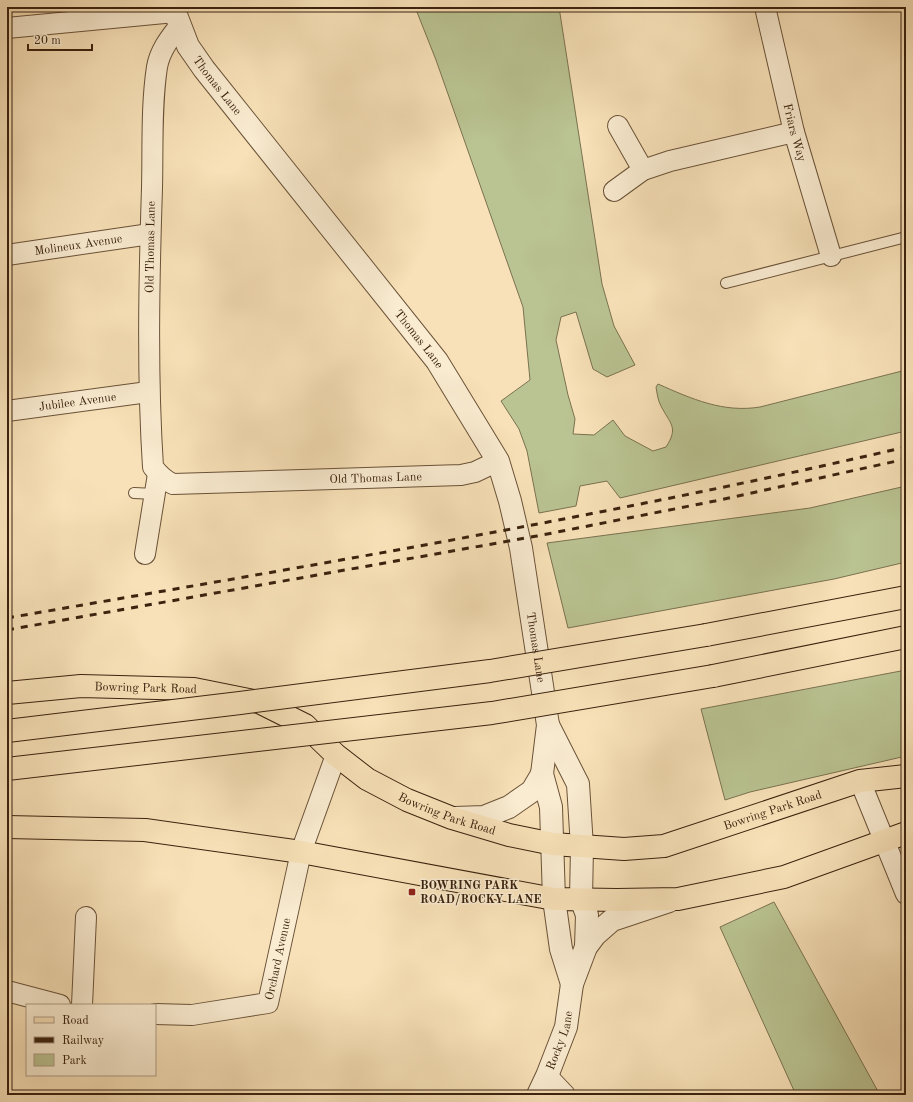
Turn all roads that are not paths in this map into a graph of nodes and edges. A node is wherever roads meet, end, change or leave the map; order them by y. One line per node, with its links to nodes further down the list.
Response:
1 (765, 7): 6 (street, Friars Way)
2 (109, 13): 3 (street); 4 (street)
3 (176, 15): 9 (street, Old Thomas Lane); 16 (street, Thomas Lane)
4 (7, 28)
5 (618, 126): 7 (street)
6 (794, 132): 7 (street); 12 (street, Friars Way)
7 (644, 170): 8 (street)
8 (614, 191)
9 (150, 234): 11 (street, Molineux Avenue); 14 (street, Old Thomas Lane)
10 (906, 238): 12 (lane)
11 (7, 255)
12 (831, 256): 13 (lane)
13 (726, 283)
14 (148, 392): 15 (street, Jubilee Avenue); 17 (street, Old Thomas Lane)
15 (7, 411)
16 (498, 461): 17 (street, Old Thomas Lane); 24 (street, Thomas Lane)
17 (158, 474): 19 (street, Old Thomas Lane)
18 (134, 493): 19 (lane)
19 (155, 494): 20 (street, Old Thomas Lane)
20 (145, 554)
21 (906, 597): 25 (main road, bridge)
22 (906, 637): 27 (main road, bridge)
23 (7, 693): 26 (main road, Bowring Park Road)
24 (548, 725): 28 (street); 36 (street)
25 (7, 731)
26 (336, 755): 31 (main road, Bowring Park Road); 37 (street)
27 (7, 769)
28 (542, 774): 31 (street); 35 (street)
29 (906, 776): 30 (main road, Bowring Park Road)
30 (860, 781): 34 (street); 36 (main road, Bowring Park Road)
31 (452, 818): 35 (main road, Bowring Park Road)
32 (7, 827): 37 (main road)
33 (906, 833): 34 (main road)
34 (884, 841): 38 (street); 40 (main road)
35 (553, 844): 36 (main road, Bowring Park Road); 41 (street)
36 (582, 847): 39 (street)
37 (301, 852): 41 (main road); 48 (street, Orchard Avenue)
38 (906, 894)
39 (581, 898): 40 (main road); 41 (main road); 43 (street)
40 (678, 898): 43 (street)
41 (554, 899): 44 (street)
42 (86, 917): 47 (street)
43 (586, 947): 44 (street)
44 (572, 984): 49 (street, Rocky Lane)
45 (7, 991): 46 (street)
46 (56, 1004)
47 (82, 1004)
48 (156, 1014)
49 (543, 1086): 50 (street)
50 (565, 1095)

